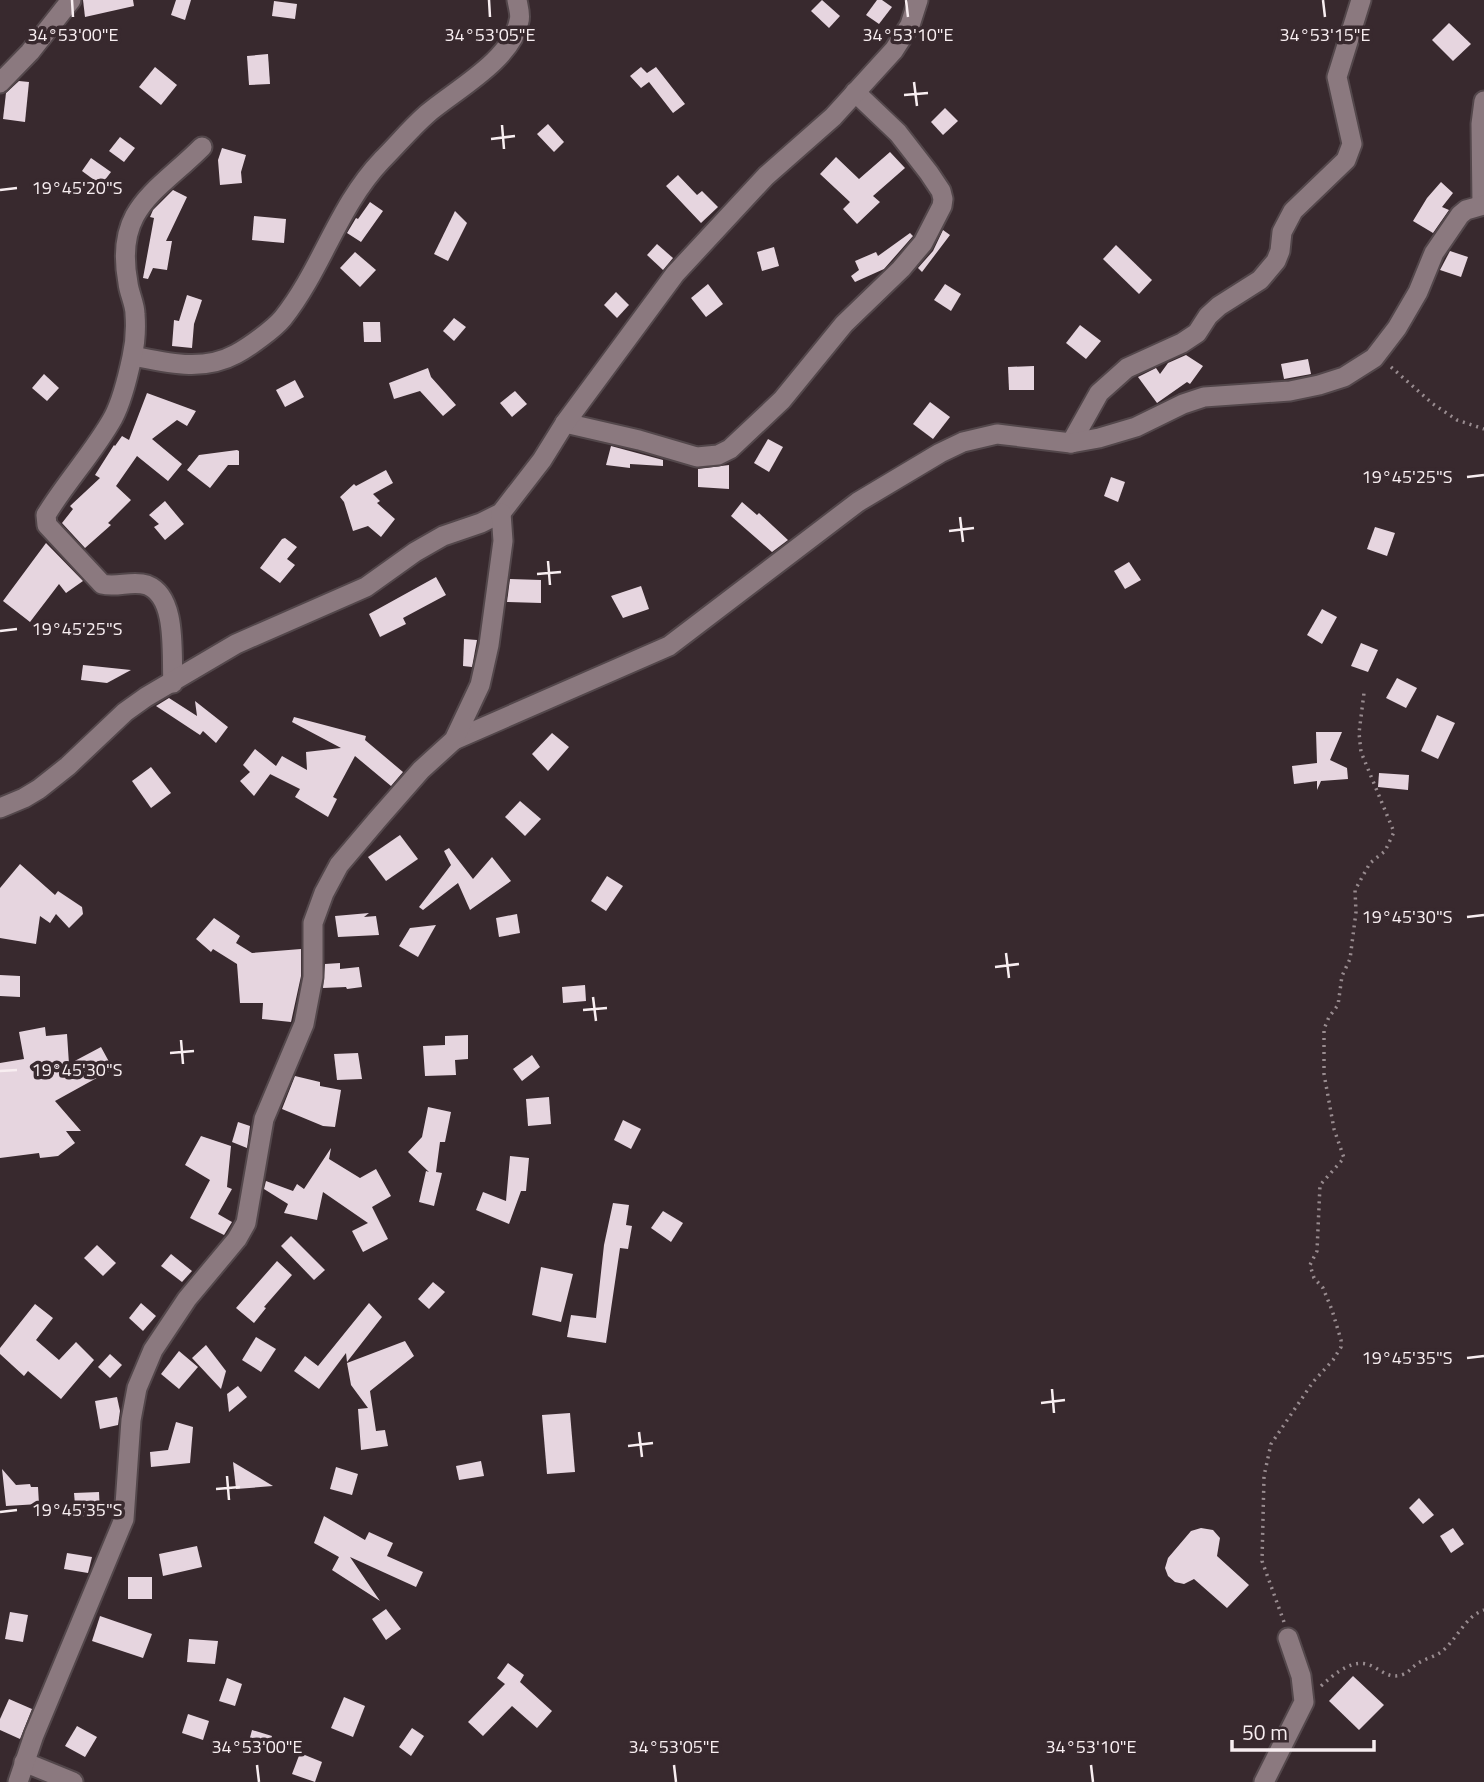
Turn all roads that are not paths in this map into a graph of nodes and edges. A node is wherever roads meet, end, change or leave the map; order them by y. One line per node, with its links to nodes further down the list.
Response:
1 (71, 0): 5 (street)
2 (517, 0): 10 (street)
3 (918, 0): 6 (street)
4 (1361, 0): 12 (street)
5 (0, 83)
6 (855, 92): 11 (street); 11 (street)
7 (1484, 101): 9 (street)
8 (202, 147): 10 (street)
9 (1483, 205): 12 (street)
10 (132, 356): 14 (street)
11 (565, 423): 13 (street)
12 (1071, 443): 15 (street)
13 (501, 513): 14 (street); 15 (street)
14 (173, 682): 16 (street)
15 (454, 740): 18 (street)
16 (0, 808)
17 (1288, 1638): 21 (street)
18 (24, 1762): 19 (street); 20 (street)
19 (18, 1782)
20 (73, 1782)
21 (1264, 1782)

